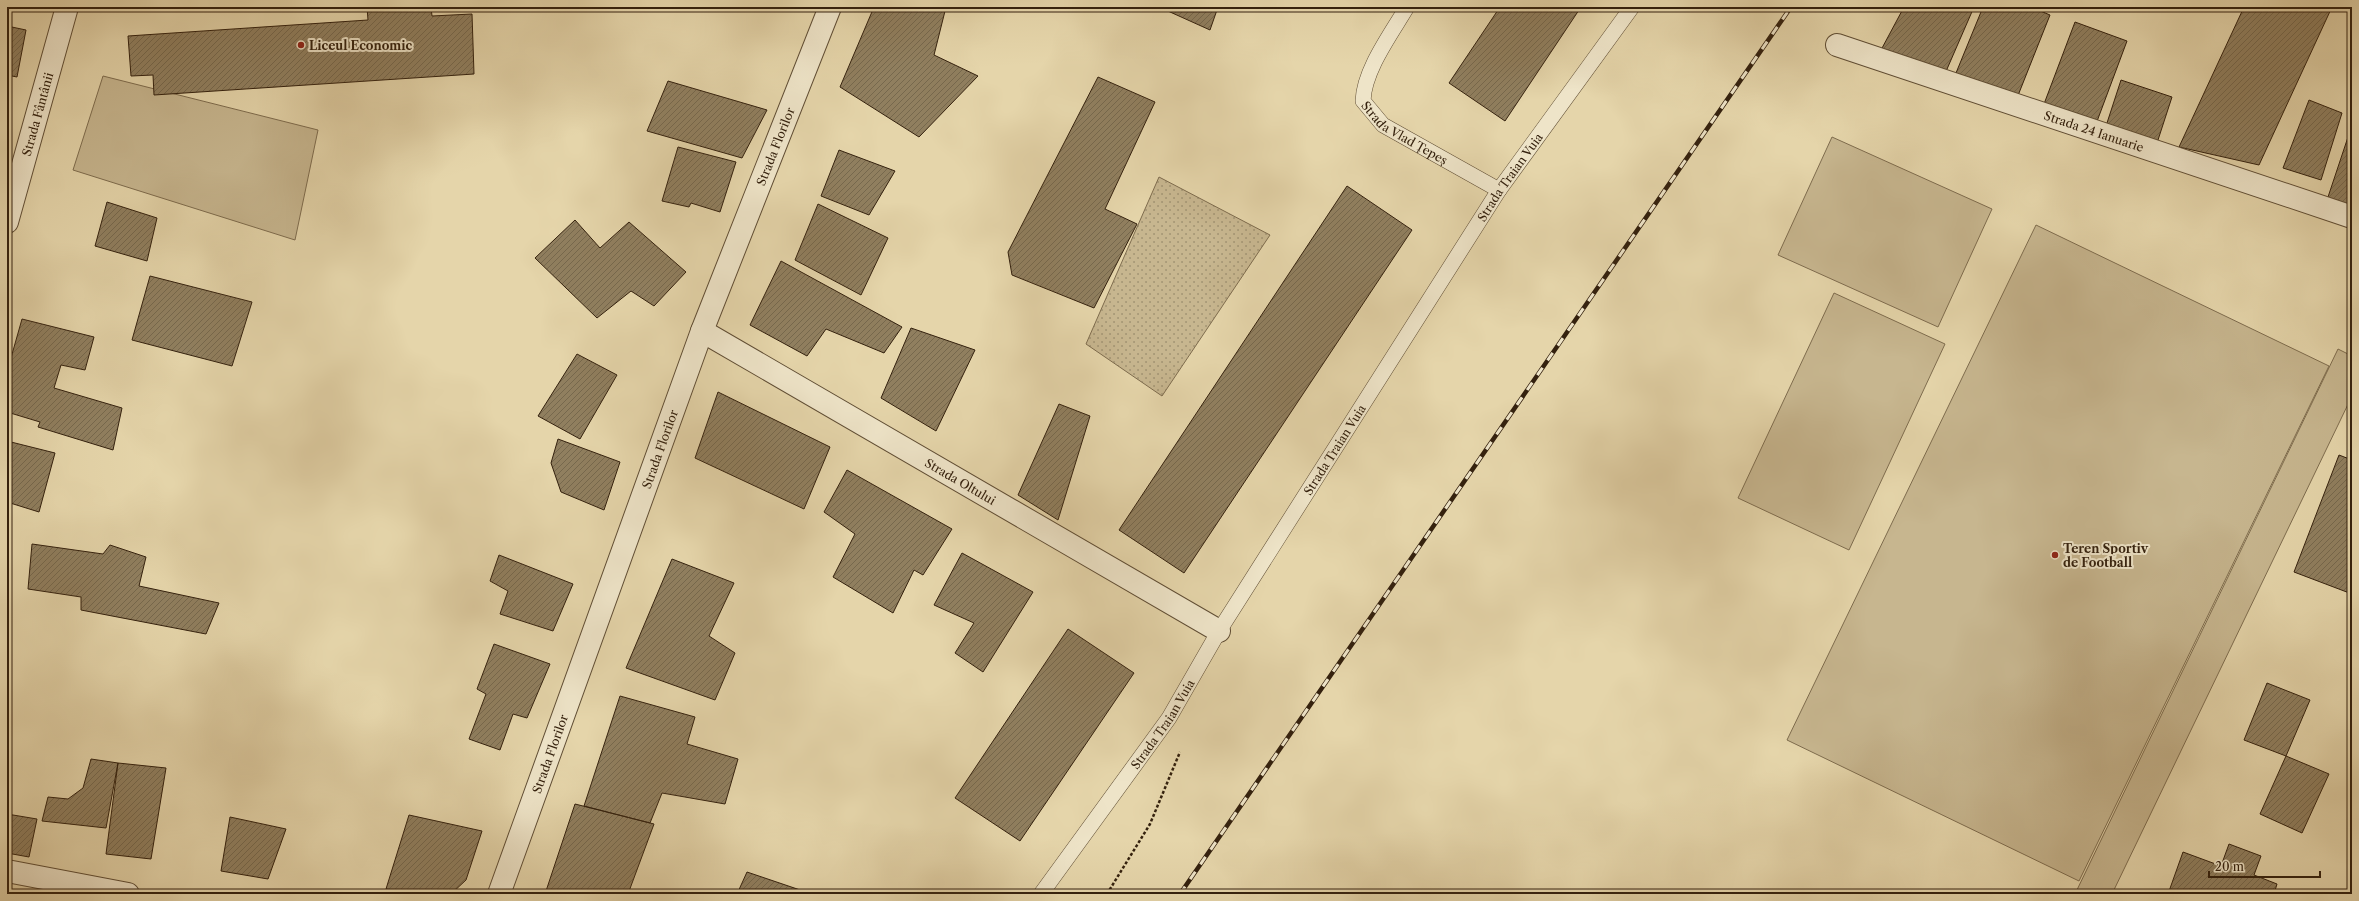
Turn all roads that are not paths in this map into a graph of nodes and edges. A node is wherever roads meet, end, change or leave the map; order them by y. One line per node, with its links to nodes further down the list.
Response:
1 (67, 7): 8 (street, Strada Fântânii)
2 (830, 7): 9 (street, Strada Florilor)
3 (1407, 7): 6 (lane, Strada Vlad Țepeș)
4 (1632, 7): 6 (lane, Strada Traian Vuia)
5 (1837, 45): 7 (street, Strada 24 Ianuarie)
6 (1499, 190): 10 (lane, Strada Traian Vuia)
7 (2352, 217)
8 (7, 222)
9 (702, 331): 10 (street, Strada Oltului); 13 (street, Strada Florilor)
10 (1219, 631): 14 (lane, Strada Traian Vuia)
11 (7, 871): 12 (street)
12 (128, 894)
13 (499, 894)
14 (1041, 894)

